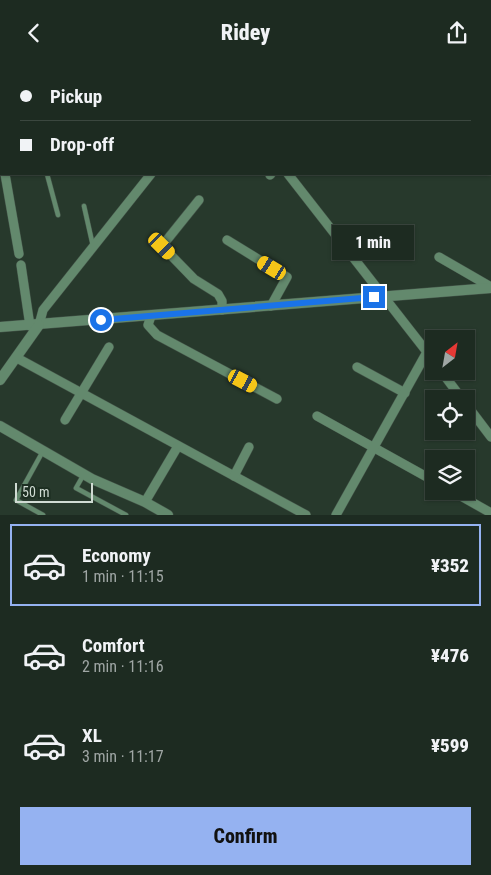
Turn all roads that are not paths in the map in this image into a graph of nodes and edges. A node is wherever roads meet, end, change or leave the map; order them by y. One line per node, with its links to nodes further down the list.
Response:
1 (4, 175): 10 (street)
2 (47, 175): 7 (lane)
3 (150, 175): 9 (street)
4 (289, 175): 14 (street)
5 (199, 200): 16 (street)
6 (84, 206): 9 (lane)
7 (58, 215)
8 (227, 241): 15 (street)
9 (93, 246): 18 (street)
10 (19, 254)
11 (439, 257): 13 (street)
12 (20, 265): 18 (street)
13 (491, 288): 14 (street)
14 (385, 297): 15 (street); 21 (street)
15 (271, 306): 16 (street)
16 (222, 310): 17 (street)
17 (151, 316): 18 (street); 28 (street)
18 (34, 326): 19 (street); 23 (street)
19 (0, 327)
20 (109, 347): 27 (street)
21 (425, 349)
22 (425, 356): 26 (street)
23 (17, 358): 25 (street); 27 (street)
24 (357, 367): 26 (street)
25 (0, 380)
26 (405, 393): 36 (street)
27 (81, 394): 31 (street); 34 (street)
28 (277, 399)
29 (475, 415): 33 (street)
30 (317, 416): 36 (street)
31 (65, 420)
32 (0, 426): 37 (street)
33 (490, 434)
34 (178, 446): 39 (street); 42 (street)
35 (249, 447): 39 (street)
36 (374, 447): 40 (street); 48 (street)
37 (43, 451): 38 (street); 44 (lane)
38 (84, 474): 42 (street); 45 (lane)
39 (234, 475): 47 (street)
40 (425, 476)
41 (468, 500): 43 (street)
42 (145, 502): 46 (street)
43 (491, 513)
44 (43, 515)
45 (126, 515)
46 (168, 515)
47 (306, 515)
48 (336, 515)

